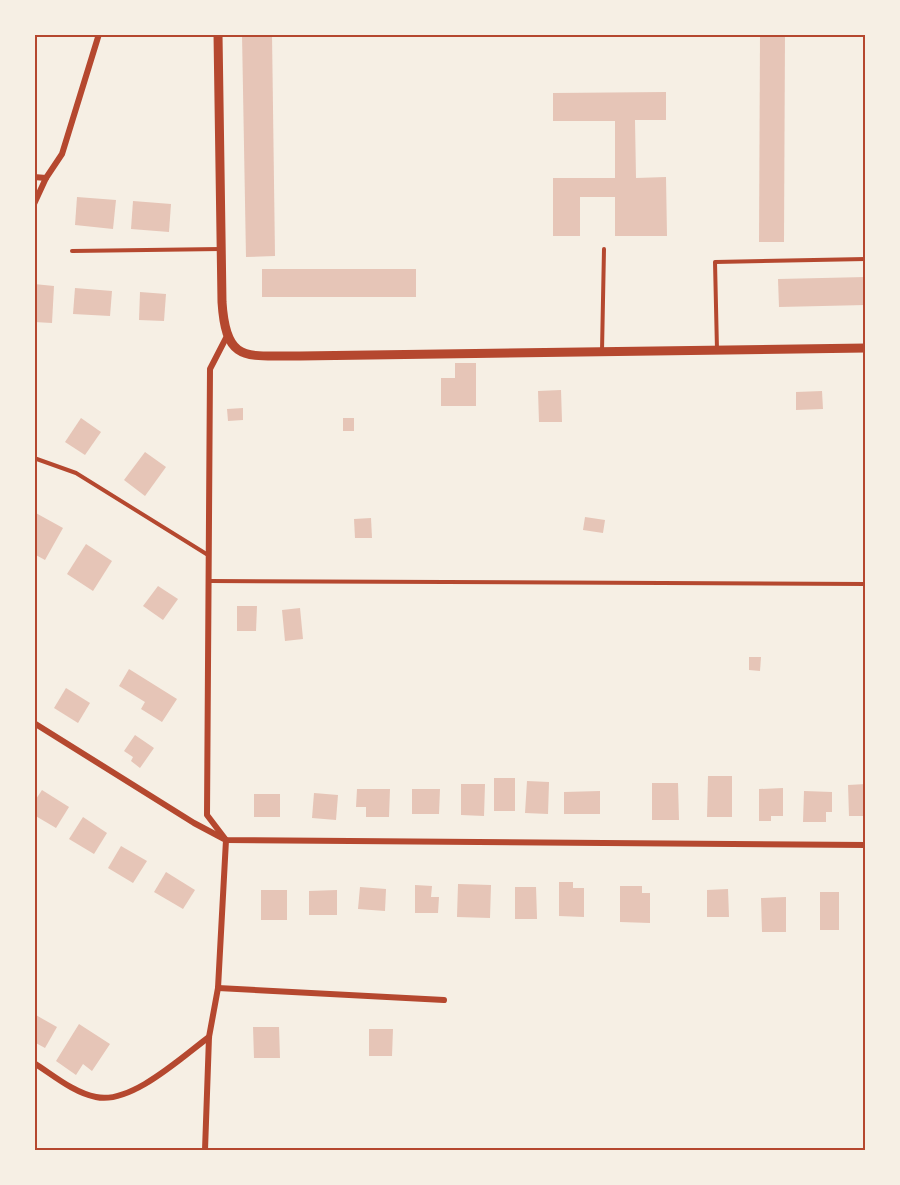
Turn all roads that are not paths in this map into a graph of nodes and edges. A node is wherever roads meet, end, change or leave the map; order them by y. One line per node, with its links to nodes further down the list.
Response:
1 (99, 34): 4 (street)
2 (218, 34): 6 (street)
3 (34, 177): 4 (street)
4 (46, 178): 5 (street)
5 (34, 204)
6 (223, 249): 8 (lane); 10 (street)
7 (604, 249): 13 (lane)
8 (72, 251)
9 (866, 259): 12 (lane)
10 (226, 338): 13 (street); 15 (street)
11 (866, 348): 12 (street)
12 (717, 350): 13 (street)
13 (602, 352)
14 (34, 458): 15 (lane)
15 (208, 555): 16 (street)
16 (209, 581): 17 (lane); 19 (street)
17 (866, 584)
18 (34, 723): 19 (street)
19 (226, 840): 20 (street); 21 (street)
20 (866, 845)
21 (218, 988): 22 (street); 23 (street)
22 (444, 1000)
23 (209, 1037): 24 (street); 25 (street)
24 (34, 1063)
25 (205, 1150)

